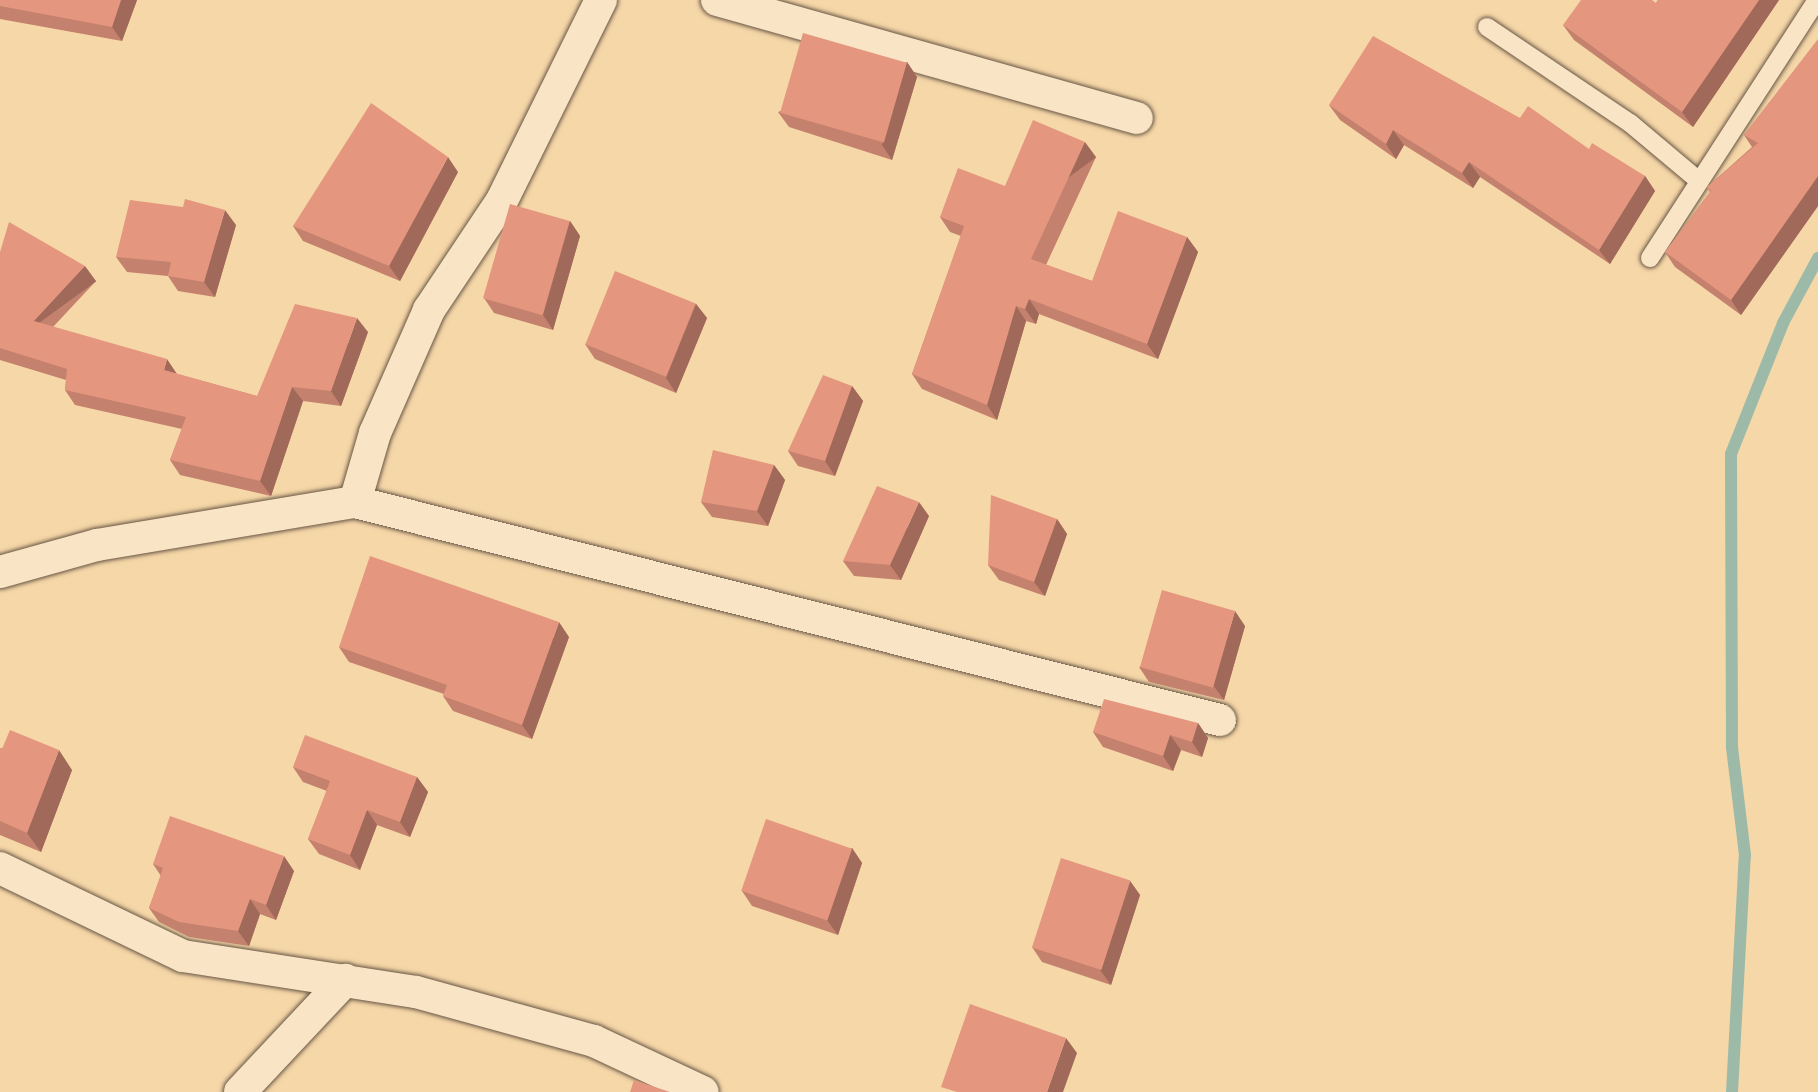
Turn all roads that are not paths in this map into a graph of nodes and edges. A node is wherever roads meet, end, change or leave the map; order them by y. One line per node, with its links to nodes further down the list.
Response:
1 (601, 0): 8 (street)
2 (717, 0): 5 (street)
3 (1818, 0): 6 (lane)
4 (1487, 27): 6 (lane)
5 (1137, 118)
6 (1699, 182): 7 (lane)
7 (1650, 258)
8 (356, 502): 9 (street); 10 (street)
9 (0, 572)
10 (1220, 720)
11 (0, 868): 12 (street)
12 (345, 980): 13 (street); 14 (street)
13 (240, 1092)
14 (703, 1092)

